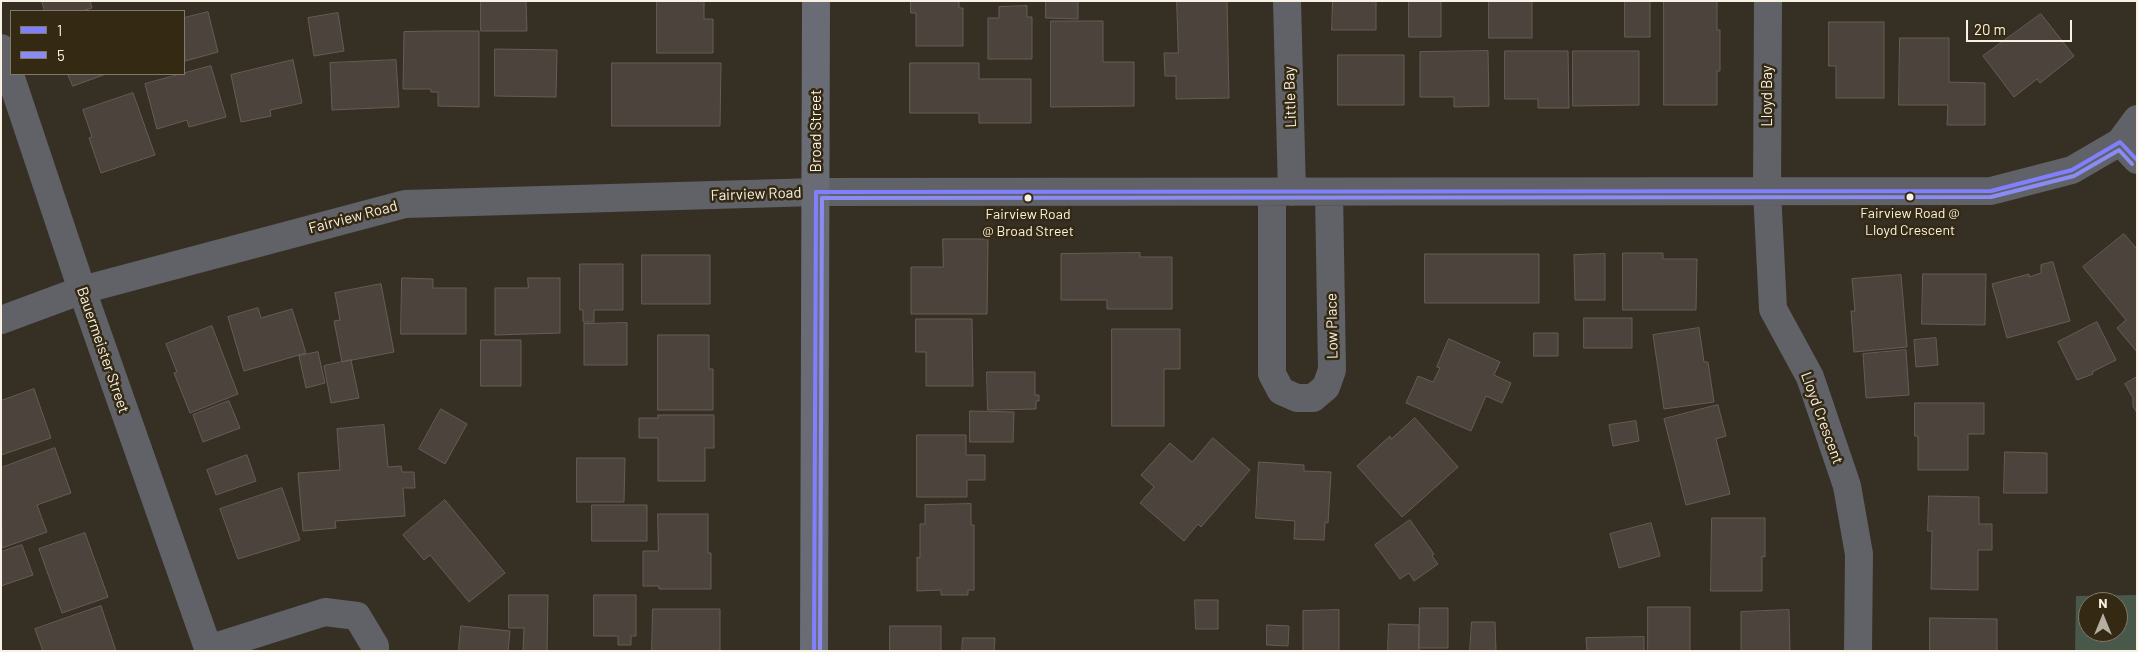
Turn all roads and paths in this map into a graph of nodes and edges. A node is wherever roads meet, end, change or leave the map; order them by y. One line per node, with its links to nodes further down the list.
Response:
1 (816, 1): 10 (street, Broad Street)
2 (1287, 1): 11 (street, Little Bay)
3 (1768, 1): 9 (street, Lloyd Bay)
4 (1, 48): 6 (street, Bauermeister Street)
5 (10, 75): 13 (street, Bauermeister Street)
6 (10, 75)
7 (2137, 119): 8 (street, Fairview Road)
8 (2129, 151): 9 (street, Fairview Road)
9 (1767, 191): 12 (street, Fairview Road); 18 (street, Lloyd Crescent)
10 (816, 192): 11 (street, Fairview Road); 13 (street, Fairview Road); 17 (street, Broad Street)
11 (1282, 192): 12 (street, Fairview Road); 12 (street, Low Place)
12 (1329, 192)
13 (82, 290): 14 (street, Fairview Road); 15 (street, Bauermeister Street)
14 (1, 320)
15 (209, 650): 16 (street)
16 (375, 651)
17 (814, 651)
18 (1858, 651)

